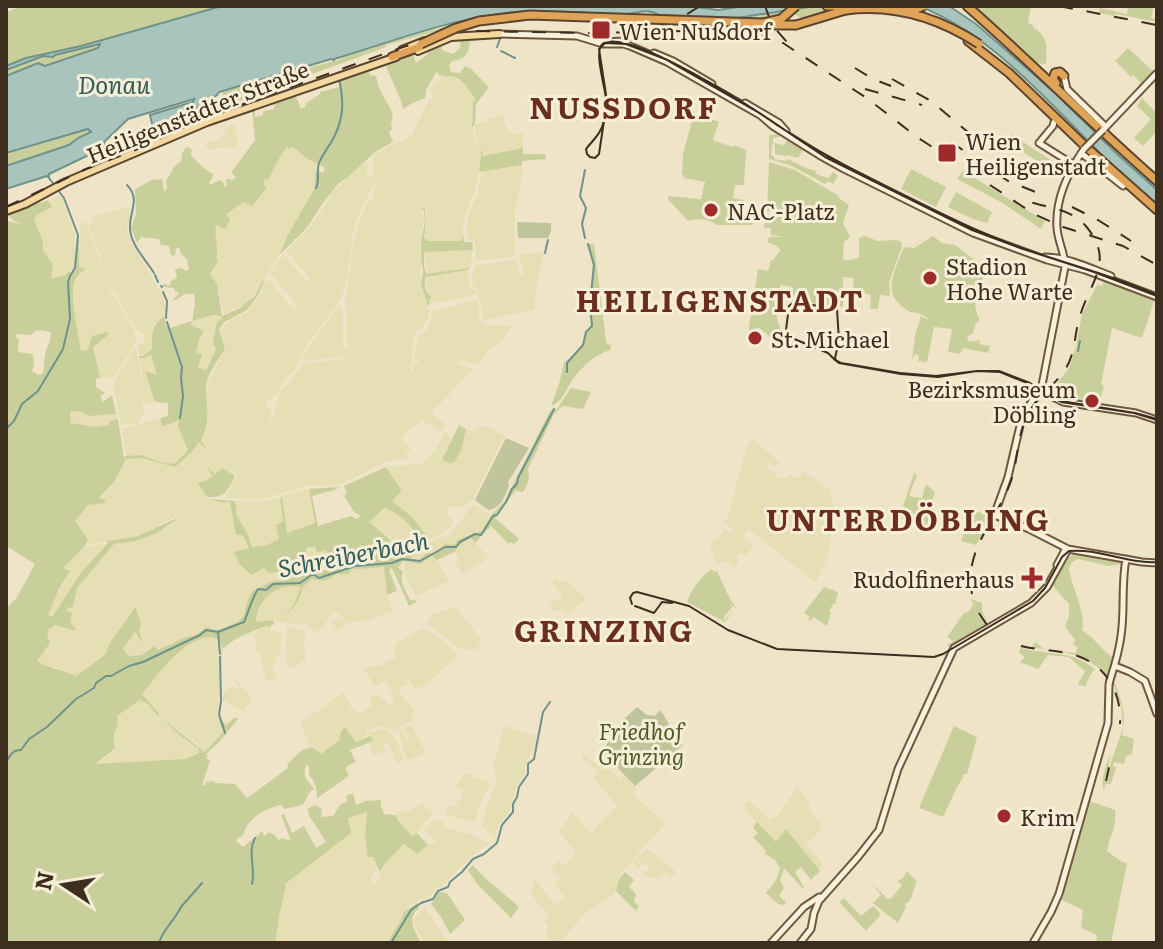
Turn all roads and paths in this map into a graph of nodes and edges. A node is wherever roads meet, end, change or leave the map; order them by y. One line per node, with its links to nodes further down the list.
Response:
1 (796, 6): 11 (highway, bridge)
2 (827, 6): 8 (highway)
3 (863, 6): 8 (highway, bridge)
4 (891, 6): 6 (highway, bridge)
5 (917, 6): 14 (highway, bridge)
6 (924, 6)
7 (968, 7): 13 (highway)
8 (843, 8): 11 (highway, bridge); 19 (highway, bridge)
9 (499, 34): 12 (main road); 17 (main road); 27 (main road)
10 (967, 47): 14 (highway)
11 (405, 52): 12 (highway, Heiligenstädter Straße)
12 (392, 57): 17 (main road, Heiligenstädter Straße)
13 (1032, 64): 16 (highway); 18 (highway)
14 (1002, 67): 19 (highway)
15 (1157, 73): 20 (main road)
16 (1066, 76): 18 (highway); 20 (main road)
17 (305, 87): 25 (main road, Heiligenstädter Straße)
18 (1067, 97): 23 (highway)
19 (1055, 119): 21 (highway); 22 (main road)
20 (1106, 128): 21 (main road, bridge)
21 (1084, 150): 22 (main road); 24 (main road); 26 (highway)
22 (1074, 165): 27 (main road)
23 (1157, 181)
24 (1123, 186): 26 (highway)
25 (6, 211)
26 (1157, 211)
27 (1065, 262): 28 (main road); 29 (main road)
28 (1157, 295)
29 (1044, 392): 30 (main road); 31 (main road)
30 (1157, 420)
31 (1067, 551): 32 (main road); 36 (main road)
32 (1126, 559): 33 (main road); 34 (main road)
33 (1157, 563)
34 (1115, 666): 35 (main road); 39 (main road)
35 (1157, 714)
36 (820, 898): 37 (main road); 38 (main road)
37 (771, 943)
38 (800, 943)
39 (1033, 943)

